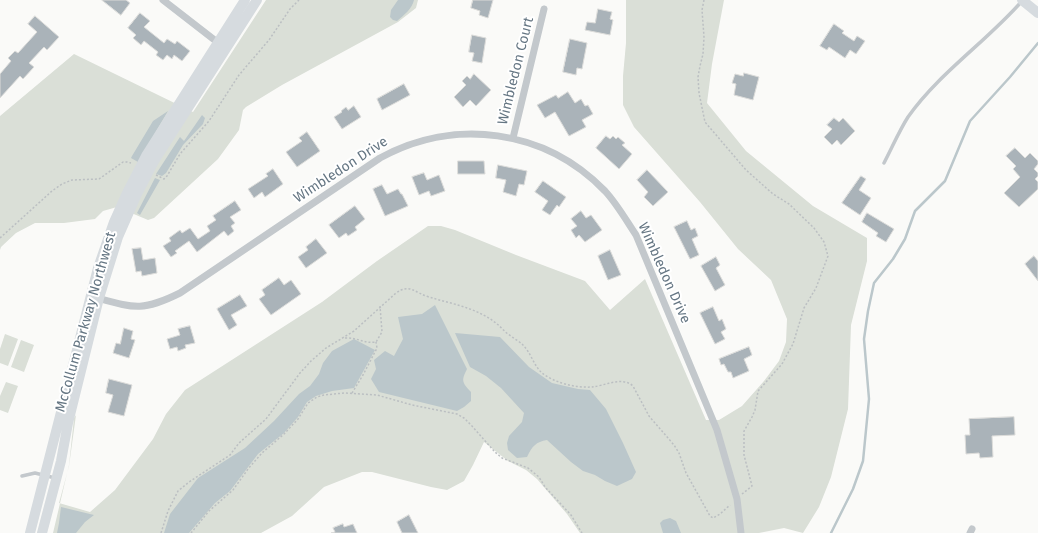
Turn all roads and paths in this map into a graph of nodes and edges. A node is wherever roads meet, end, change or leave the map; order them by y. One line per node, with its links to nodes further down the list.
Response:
1 (163, 0): 8 (street)
2 (246, 0): 8 (street, McCollum Parkway Northwest)
3 (256, 0): 8 (street, McCollum Parkway Northwest)
4 (704, 0): 19 (path)
5 (1022, 0): 7 (street); 10 (lane)
6 (544, 9): 9 (street, Wimbledon Court)
7 (1038, 14)
8 (222, 46): 11 (street, McCollum Parkway Northwest)
9 (513, 138): 11 (street, Wimbledon Drive); 26 (street, Wimbledon Drive)
10 (884, 163)
11 (95, 297): 16 (street, McCollum Parkway Northwest); 18 (street, McCollum Parkway Northwest)
12 (380, 306): 13 (path); 14 (path); 20 (path)
13 (345, 338): 14 (path); 23 (path)
14 (376, 342): 15 (path)
15 (352, 393): 24 (path); 25 (path)
16 (44, 475): 17 (lane); 18 (lane); 21 (street, McCollum Parkway Northwest)
17 (22, 476)
18 (56, 478): 22 (street, McCollum Parkway Northwest)
19 (741, 494)
20 (733, 503)
21 (30, 533)
22 (42, 533)
23 (161, 533)
24 (191, 533)
25 (582, 533)
26 (741, 533)

